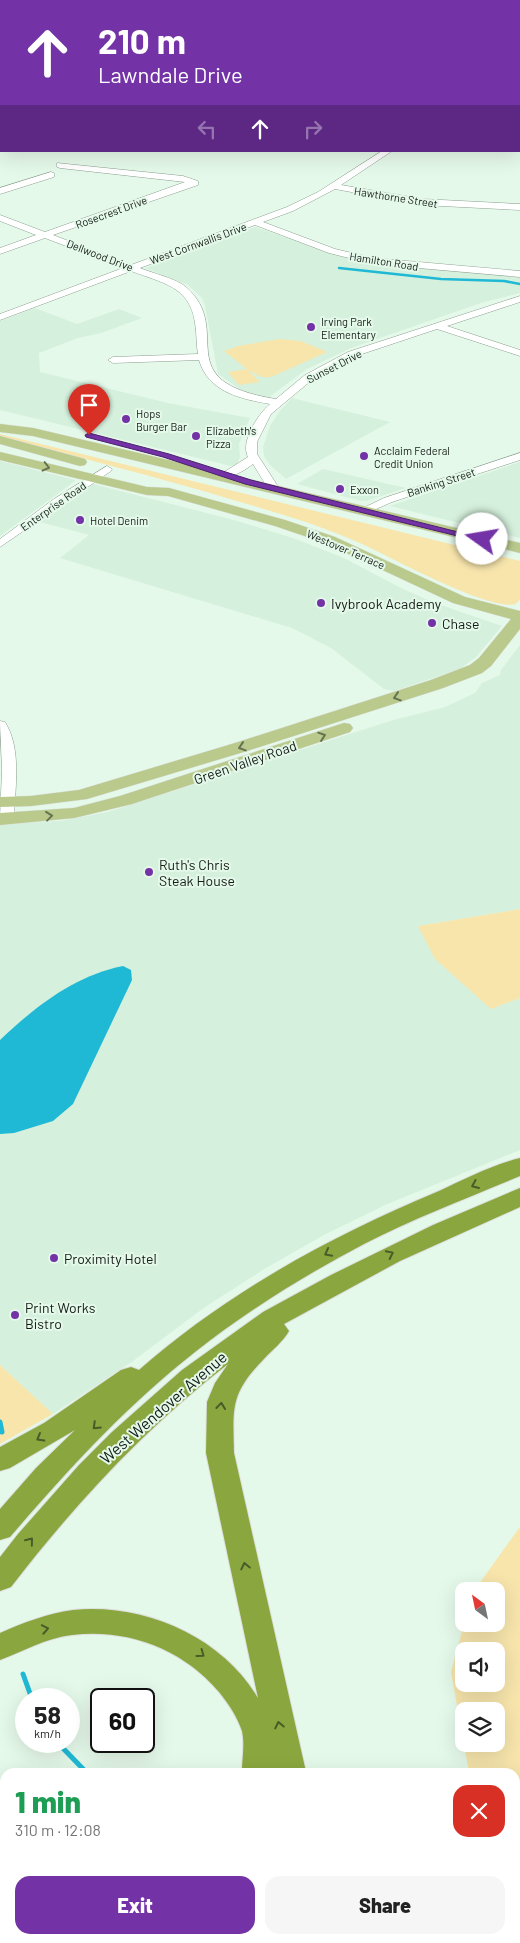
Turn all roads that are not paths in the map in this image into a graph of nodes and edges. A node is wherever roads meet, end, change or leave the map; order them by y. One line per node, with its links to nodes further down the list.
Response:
1 (386, 152): 4 (street, West Cornwallis Drive)
2 (60, 165): 9 (street, Rosecrest Drive)
3 (51, 175): 5 (street)
4 (333, 186): 6 (street, Hawthorne Street); 8 (street, West Cornwallis Drive)
5 (0, 192)
6 (520, 207)
7 (0, 218): 9 (street, Dellwood Drive)
8 (254, 222): 11 (street, West Cornwallis Drive); 12 (street, Hamilton Road)
9 (47, 235): 10 (street, Rosecrest Drive); 11 (street, Dellwood Drive)
10 (0, 251)
11 (133, 267): 14 (street, West Cornwallis Drive); 17 (street, Dellwood Drive)
12 (520, 274)
13 (520, 299): 15 (street, Sunset Drive)
14 (0, 317)
15 (436, 326): 16 (street); 19 (street, Sunset Drive)
16 (520, 353)
17 (204, 358): 18 (street); 19 (street, Dellwood Drive)
18 (113, 360)
19 (276, 402): 27 (street, Sunset Drive)
20 (0, 414): 29 (main road)
21 (3, 427): 29 (main road); 32 (main road)
22 (0, 440): 24 (main road, Westover Terrace)
23 (0, 445): 24 (main road)
24 (53, 454): 28 (main road, Westover Terrace)
25 (0, 456): 31 (main road, Westover Terrace, one-way to 31)
26 (520, 456): 35 (street, Banking Street)
27 (254, 458): 30 (street); 33 (street)
28 (107, 469): 31 (street, Enterprise Road); 34 (main road, Westover Terrace)
29 (206, 469): 30 (main road)
30 (227, 474): 32 (main road)
31 (93, 478): 34 (main road, Westover Terrace); 36 (street, Enterprise Road)
32 (248, 482): 33 (main road)
33 (273, 488): 35 (main road)
34 (169, 492): 38 (main road, Westover Terrace)
35 (363, 511): 37 (main road)
36 (0, 544)
37 (520, 548)
38 (520, 617): 40 (main road, Green Valley Road)
39 (0, 725): 40 (street)
40 (4, 810)
41 (520, 1166): 44 (highway, West Wendover Avenue, one-way to 44)
42 (520, 1197): 43 (highway, West Wendover Avenue, one-way to 42)
43 (332, 1285): 47 (highway, West Wendover Avenue, one-way to 43); 50 (highway, one-way to 43)
44 (184, 1346): 45 (highway, one-way to 45); 46 (highway, West Wendover Avenue, one-way to 46)
45 (0, 1460)
46 (0, 1528)
47 (0, 1579)
48 (0, 1647): 49 (highway, one-way to 49)
49 (258, 1768)
50 (289, 1768)

